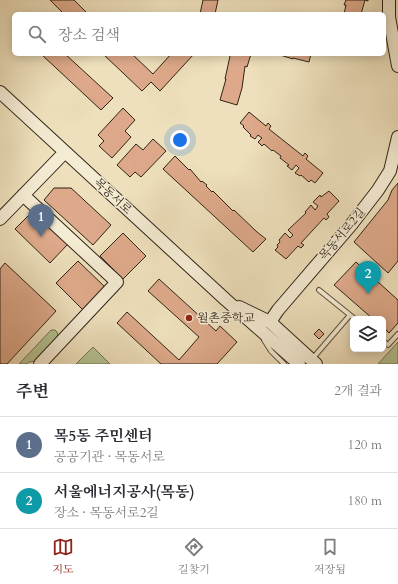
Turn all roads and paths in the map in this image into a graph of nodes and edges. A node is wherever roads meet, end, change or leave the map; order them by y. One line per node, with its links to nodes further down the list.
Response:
1 (389, 0): 2 (street)
2 (398, 66)
3 (0, 92): 5 (street, 목동서로)
4 (398, 137): 11 (street, 목동서로2길)
5 (65, 152): 6 (street); 9 (street, 목동서로)
6 (23, 194): 7 (street); 16 (street)
7 (0, 219)
8 (319, 290): 10 (lane)
9 (226, 300): 11 (street, 목동서로); 15 (street, 목동서로)
10 (350, 315): 14 (lane)
11 (270, 322): 14 (street, 목동서로)
12 (398, 334): 13 (lane)
13 (386, 343)
14 (314, 362)
15 (293, 363)
16 (40, 364)

